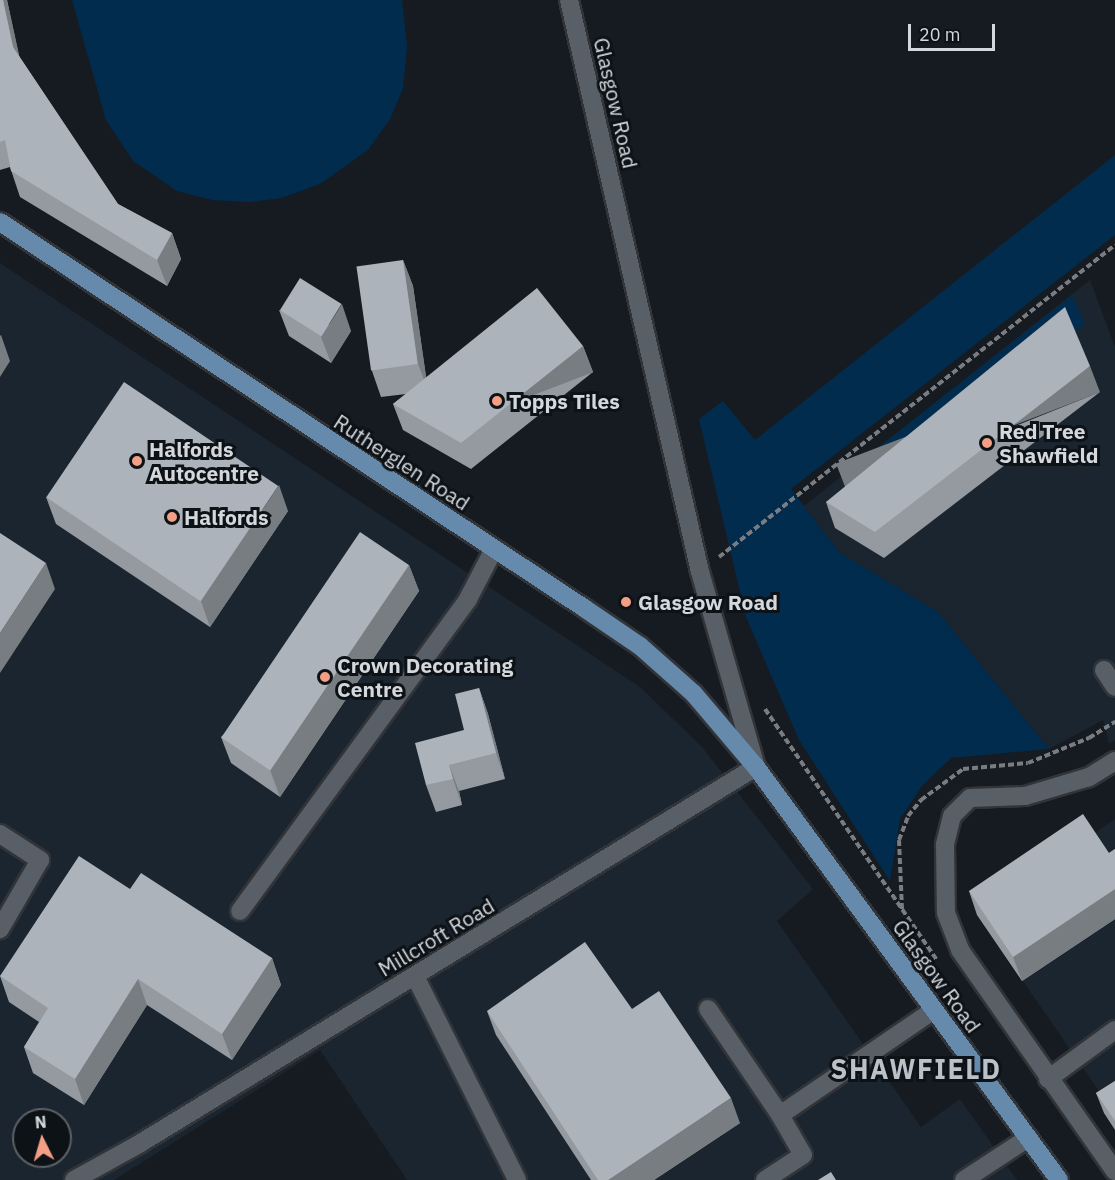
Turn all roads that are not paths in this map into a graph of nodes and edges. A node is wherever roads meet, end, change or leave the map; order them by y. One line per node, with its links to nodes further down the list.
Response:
1 (569, 0): 7 (street, Glasgow Road)
2 (0, 222): 3 (main road, Rutherglen Road)
3 (494, 549): 7 (main road, Rutherglen Road); 9 (street)
4 (1104, 670): 5 (street)
5 (1115, 687)
6 (1115, 761): 15 (street, Glasgow Road)
7 (756, 767): 11 (street, Millcroft Road); 13 (main road, Glasgow Road)
8 (0, 834): 10 (street)
9 (240, 911)
10 (0, 929)
11 (415, 976): 19 (street, Millcroft Road); 20 (street)
12 (708, 1009): 16 (street)
13 (934, 1010): 16 (street); 17 (main road, Glasgow Road)
14 (1115, 1029): 15 (street)
15 (1048, 1079): 18 (street, Glasgow Road)
16 (780, 1115): 21 (street)
17 (1028, 1138): 22 (street); 23 (main road, Glasgow Road)
18 (1115, 1171)
19 (74, 1180)
20 (517, 1180)
21 (765, 1180)
22 (964, 1180)
23 (1059, 1180)

